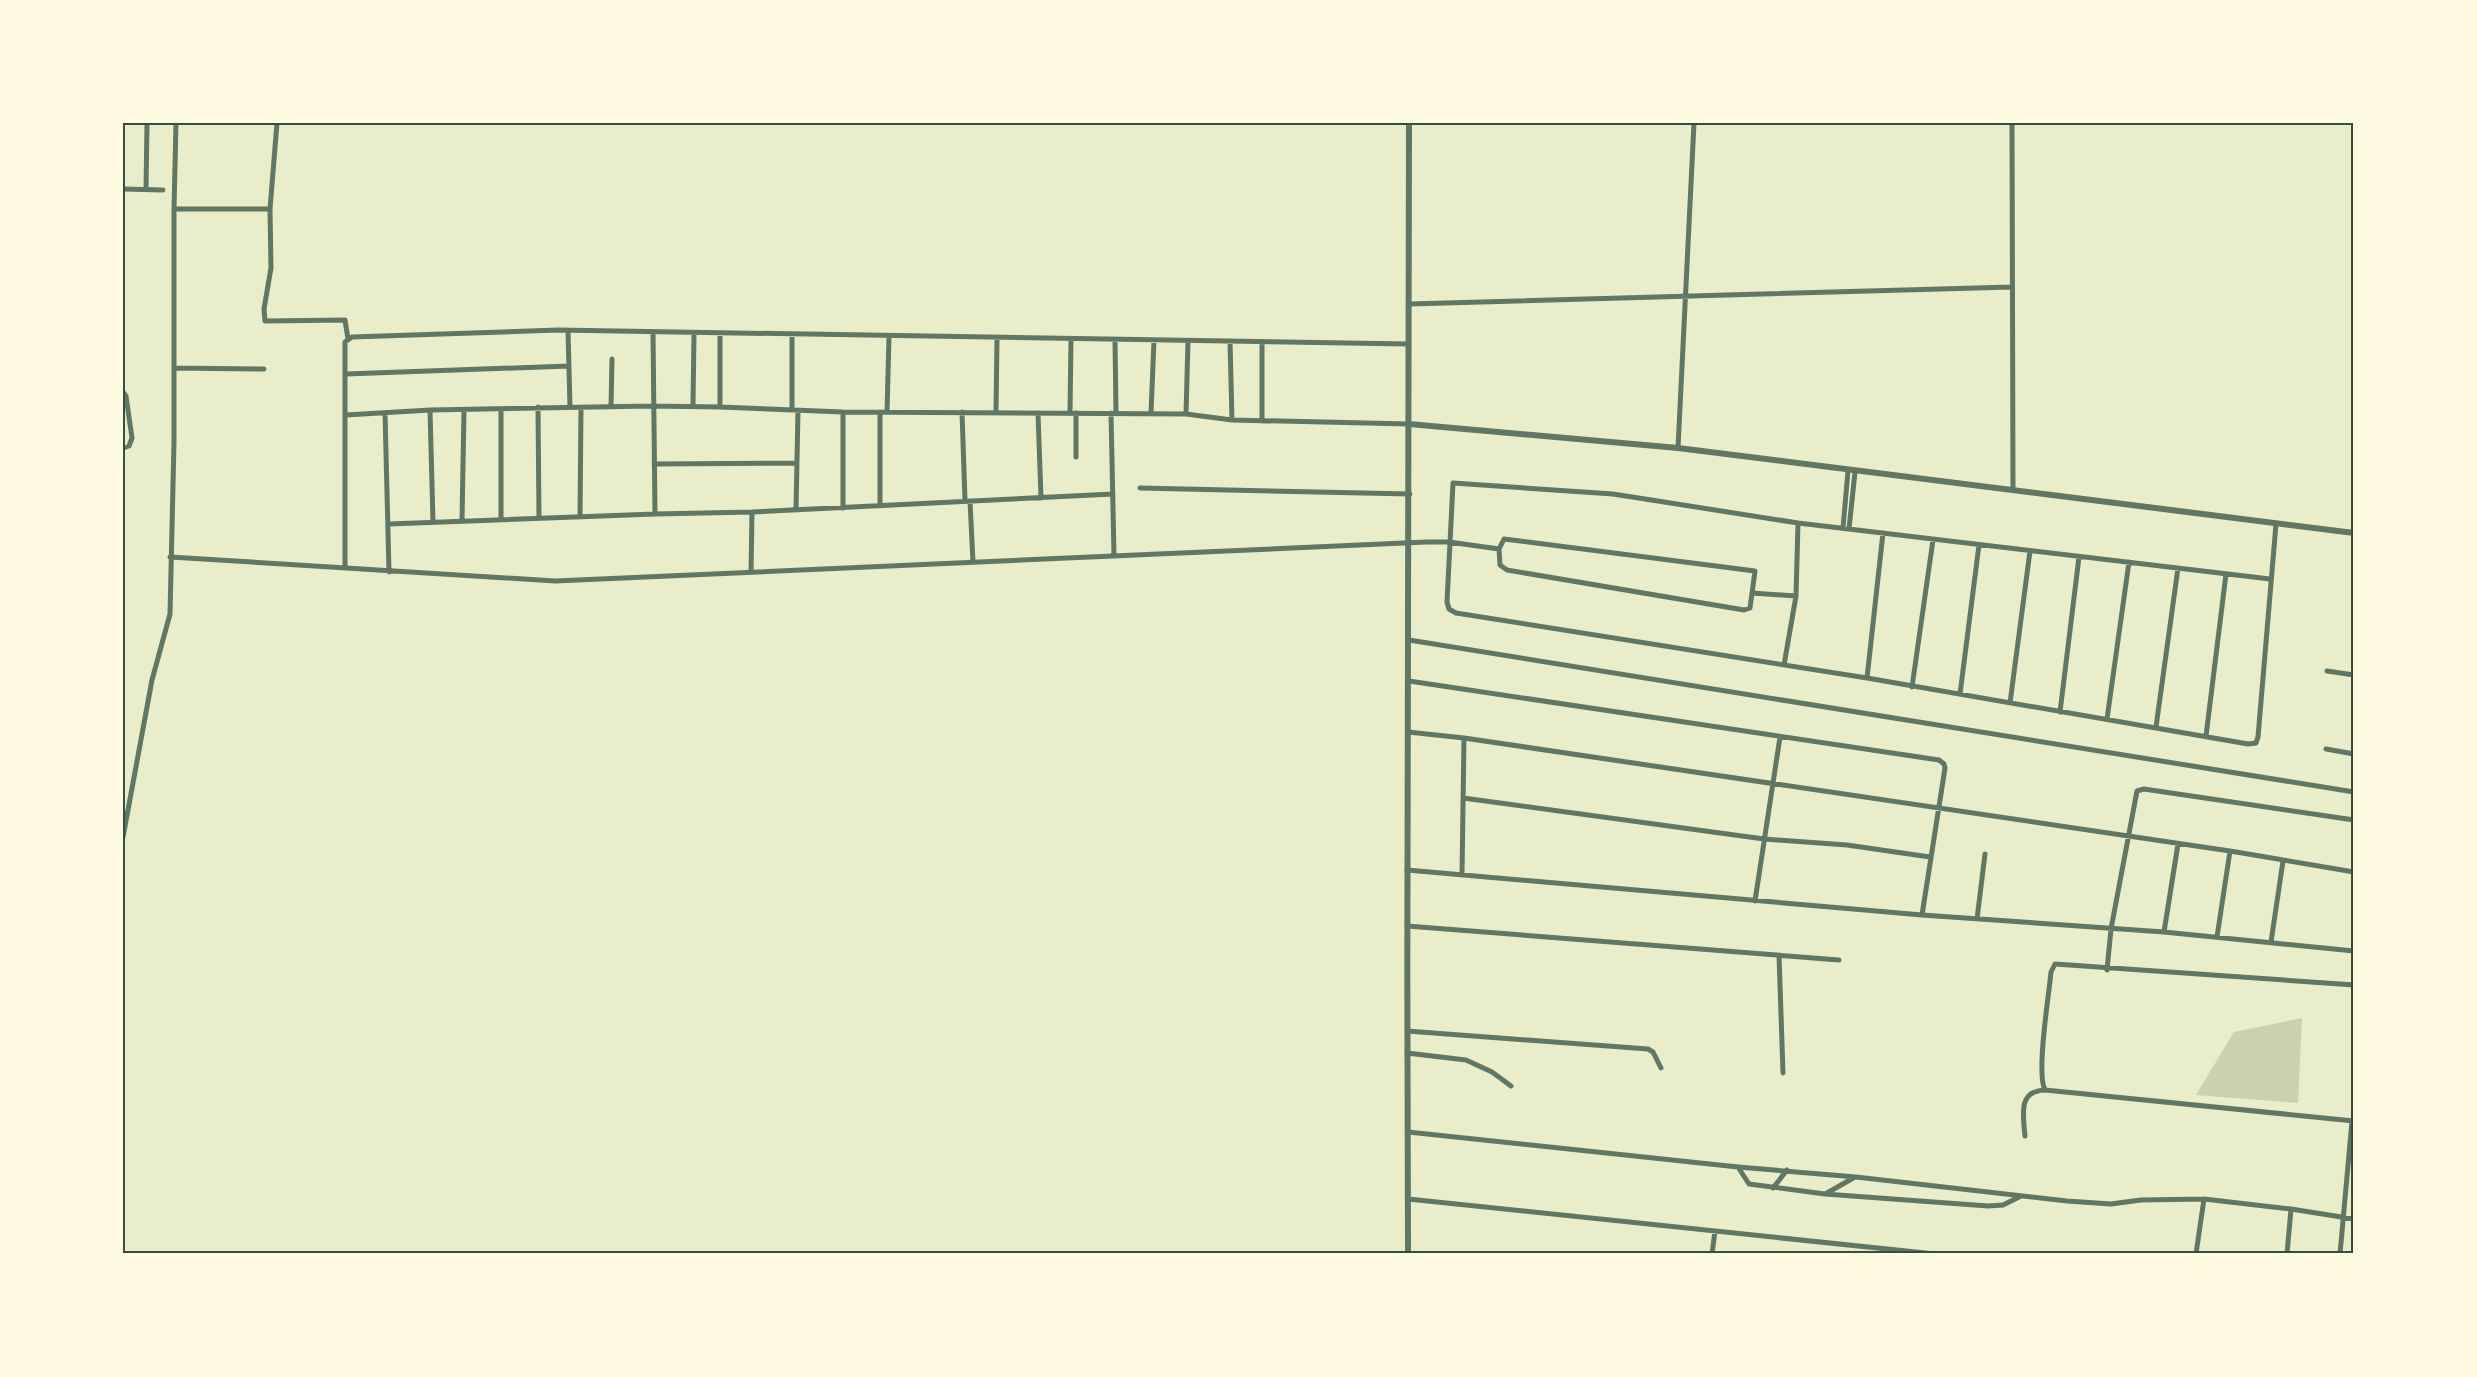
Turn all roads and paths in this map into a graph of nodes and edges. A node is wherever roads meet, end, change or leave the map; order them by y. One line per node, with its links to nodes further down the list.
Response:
1 (147, 123): 8 (street)
2 (177, 123): 10 (street)
3 (277, 123): 11 (street)
4 (1409, 123): 14 (street)
5 (1695, 123): 13 (street)
6 (2012, 123): 12 (street)
7 (123, 189): 8 (street)
8 (146, 190): 9 (street)
9 (164, 190)
10 (174, 209): 11 (street); 32 (street)
11 (270, 209): 22 (street)
12 (2013, 287): 13 (street); 68 (street)
13 (1686, 296): 14 (street); 62 (street)
14 (1409, 304): 29 (street)
15 (568, 331): 16 (street); 22 (street); 31 (street)
16 (653, 332): 17 (street); 36 (street)
17 (694, 333): 18 (street); 37 (street)
18 (720, 334): 19 (street); 42 (street)
19 (792, 335): 20 (street); 46 (street)
20 (889, 337): 21 (street); 49 (street)
21 (997, 337): 23 (street); 51 (street)
22 (348, 339): 34 (street)
23 (1071, 339): 24 (street); 53 (street)
24 (1115, 340): 25 (street); 54 (street)
25 (1154, 340): 26 (street); 55 (street)
26 (1188, 341): 27 (street); 56 (street)
27 (1230, 341): 28 (street); 58 (street)
28 (1262, 342): 29 (street); 59 (street)
29 (1409, 344): 60 (street)
30 (612, 358): 41 (street)
31 (569, 366): 34 (street); 39 (street)
32 (174, 368): 33 (street); 96 (street)
33 (264, 369)
34 (346, 374): 57 (street)
35 (123, 392): 61 (street)
36 (652, 406): 37 (street); 41 (street); 65 (street)
37 (693, 406): 42 (street)
38 (538, 407): 39 (street); 43 (street); 79 (street)
39 (570, 407): 40 (street)
40 (581, 407): 41 (street); 78 (street)
41 (611, 407)
42 (720, 407): 46 (street)
43 (501, 409): 45 (street); 80 (street)
44 (430, 410): 45 (street); 47 (street); 82 (street)
45 (464, 410): 81 (street)
46 (795, 410): 48 (street); 64 (street)
47 (385, 412): 57 (street); 84 (street)
48 (843, 412): 49 (street); 74 (street)
49 (883, 412): 50 (street); 73 (street)
50 (962, 412): 51 (street); 72 (street)
51 (996, 412): 52 (street)
52 (1038, 412): 53 (street); 71 (street)
53 (1073, 413): 54 (street); 63 (street)
54 (1113, 413): 55 (street); 69 (street)
55 (1151, 413): 56 (street)
56 (1186, 414): 58 (street)
57 (346, 415): 100 (street)
58 (1232, 420): 59 (street)
59 (1262, 421): 60 (street)
60 (1409, 424): 62 (street); 70 (street)
61 (123, 448)
62 (1678, 448): 66 (street)
63 (1076, 457)
64 (796, 463): 65 (street); 75 (street)
65 (654, 464): 77 (street)
66 (1852, 471): 68 (street); 86 (street)
67 (1140, 488): 70 (street)
68 (2013, 490): 85 (street)
69 (1113, 494): 71 (street); 95 (street)
70 (1410, 494): 91 (street)
71 (1041, 498): 72 (street)
72 (967, 501): 73 (street); 98 (street)
73 (880, 506): 74 (street)
74 (843, 508): 75 (street)
75 (796, 510): 76 (street)
76 (752, 512): 77 (street); 103 (street)
77 (655, 514): 78 (street)
78 (580, 517): 79 (street)
79 (539, 518): 80 (street)
80 (501, 519): 81 (street)
81 (462, 521): 82 (street)
82 (433, 522): 84 (street)
83 (1798, 523): 86 (street); 90 (street); 107 (street)
84 (389, 524): 102 (street)
85 (2276, 524): 88 (street); 105 (street)
86 (1846, 529): 87 (street)
87 (1884, 533): 89 (street); 112 (street)
88 (2354, 533)
89 (1933, 540): 92 (street); 114 (street)
90 (1449, 542): 91 (street); 93 (street); 109 (street)
91 (1410, 544): 95 (street); 108 (street)
92 (1979, 545): 94 (street); 115 (street)
93 (1499, 549): 106 (street); 106 (street)
94 (2030, 551): 97 (street); 116 (street)
95 (1114, 556): 98 (street)
96 (170, 557): 100 (street); 132 (street)
97 (2079, 557): 99 (street); 117 (street)
98 (973, 562): 103 (street)
99 (2129, 562): 101 (street); 118 (street)
100 (345, 567): 102 (street)
101 (2178, 568): 104 (street); 119 (street)
102 (389, 572): 103 (street)
103 (751, 572)
104 (2226, 574): 105 (street); 121 (street)
105 (2270, 579): 121 (street)
106 (1752, 593): 107 (street)
107 (1796, 597): 109 (street)
108 (1409, 640): 113 (street); 127 (street)
109 (1784, 665): 112 (street)
110 (2327, 671): 111 (street)
111 (2354, 675)
112 (1867, 678): 114 (street)
113 (1408, 681): 120 (street); 122 (street)
114 (1912, 687): 115 (street)
115 (1960, 694): 116 (street)
116 (2010, 703): 117 (street)
117 (2060, 712): 118 (street)
118 (2107, 719): 119 (street)
119 (2156, 727): 121 (street)
120 (1408, 732): 123 (street); 139 (street)
121 (2206, 736)
122 (1780, 737): 126 (street); 129 (street)
123 (1464, 738): 126 (street); 128 (street)
124 (2326, 749): 125 (street)
125 (2354, 754)
126 (1772, 785): 129 (street); 133 (street)
127 (2354, 792)
128 (1463, 798): 133 (street); 141 (street)
129 (1938, 808): 131 (street); 137 (street)
130 (2354, 820): 131 (street)
131 (2128, 836): 134 (street); 146 (street)
132 (123, 837)
133 (1764, 839): 137 (street); 142 (street)
134 (2178, 844): 135 (street); 147 (street)
135 (2230, 851): 138 (street); 148 (street)
136 (1985, 854): 144 (street)
137 (1930, 857): 143 (street)
138 (2283, 861): 140 (street); 149 (street)
139 (1407, 870): 141 (street); 145 (street)
140 (2354, 872)
141 (1462, 875): 142 (street)
142 (1755, 901): 143 (street)
143 (1922, 915): 144 (street)
144 (1977, 919): 146 (street)
145 (1407, 926): 151 (street); 155 (street)
146 (2111, 928): 147 (street); 153 (street)
147 (2164, 932): 148 (street)
148 (2217, 937): 149 (street)
149 (2271, 942): 150 (street)
150 (2354, 951)
151 (1779, 955): 152 (street); 158 (street)
152 (1839, 960)
153 (2107, 969): 154 (street); 160 (street)
154 (2354, 985)
155 (1407, 1031): 156 (street); 157 (street)
156 (1407, 1053): 159 (street); 162 (street)
157 (1661, 1068)
158 (1783, 1073)
159 (1511, 1086)
160 (2045, 1089): 161 (street); 163 (street)
161 (2353, 1121): 175 (street)
162 (1408, 1132): 164 (street); 171 (street)
163 (2025, 1136)
164 (1738, 1167): 165 (street); 167 (street)
165 (1787, 1170): 166 (street); 167 (street)
166 (1856, 1177): 168 (street); 169 (street)
167 (1773, 1188): 169 (street)
168 (1997, 1193): 170 (street); 173 (street)
169 (1826, 1194): 173 (street)
170 (2022, 1196): 172 (street); 173 (street)
171 (1408, 1199): 177 (street); 178 (street)
172 (2204, 1199): 174 (street); 181 (street)
173 (2006, 1204)
174 (2291, 1209): 175 (street); 182 (street)
175 (2343, 1216): 176 (street); 183 (street)
176 (2354, 1219)
177 (1714, 1231): 179 (street); 180 (street)
178 (1408, 1254)
179 (1712, 1254)
180 (1935, 1254)
181 (2196, 1254)
182 (2286, 1254)
183 (2340, 1254)

